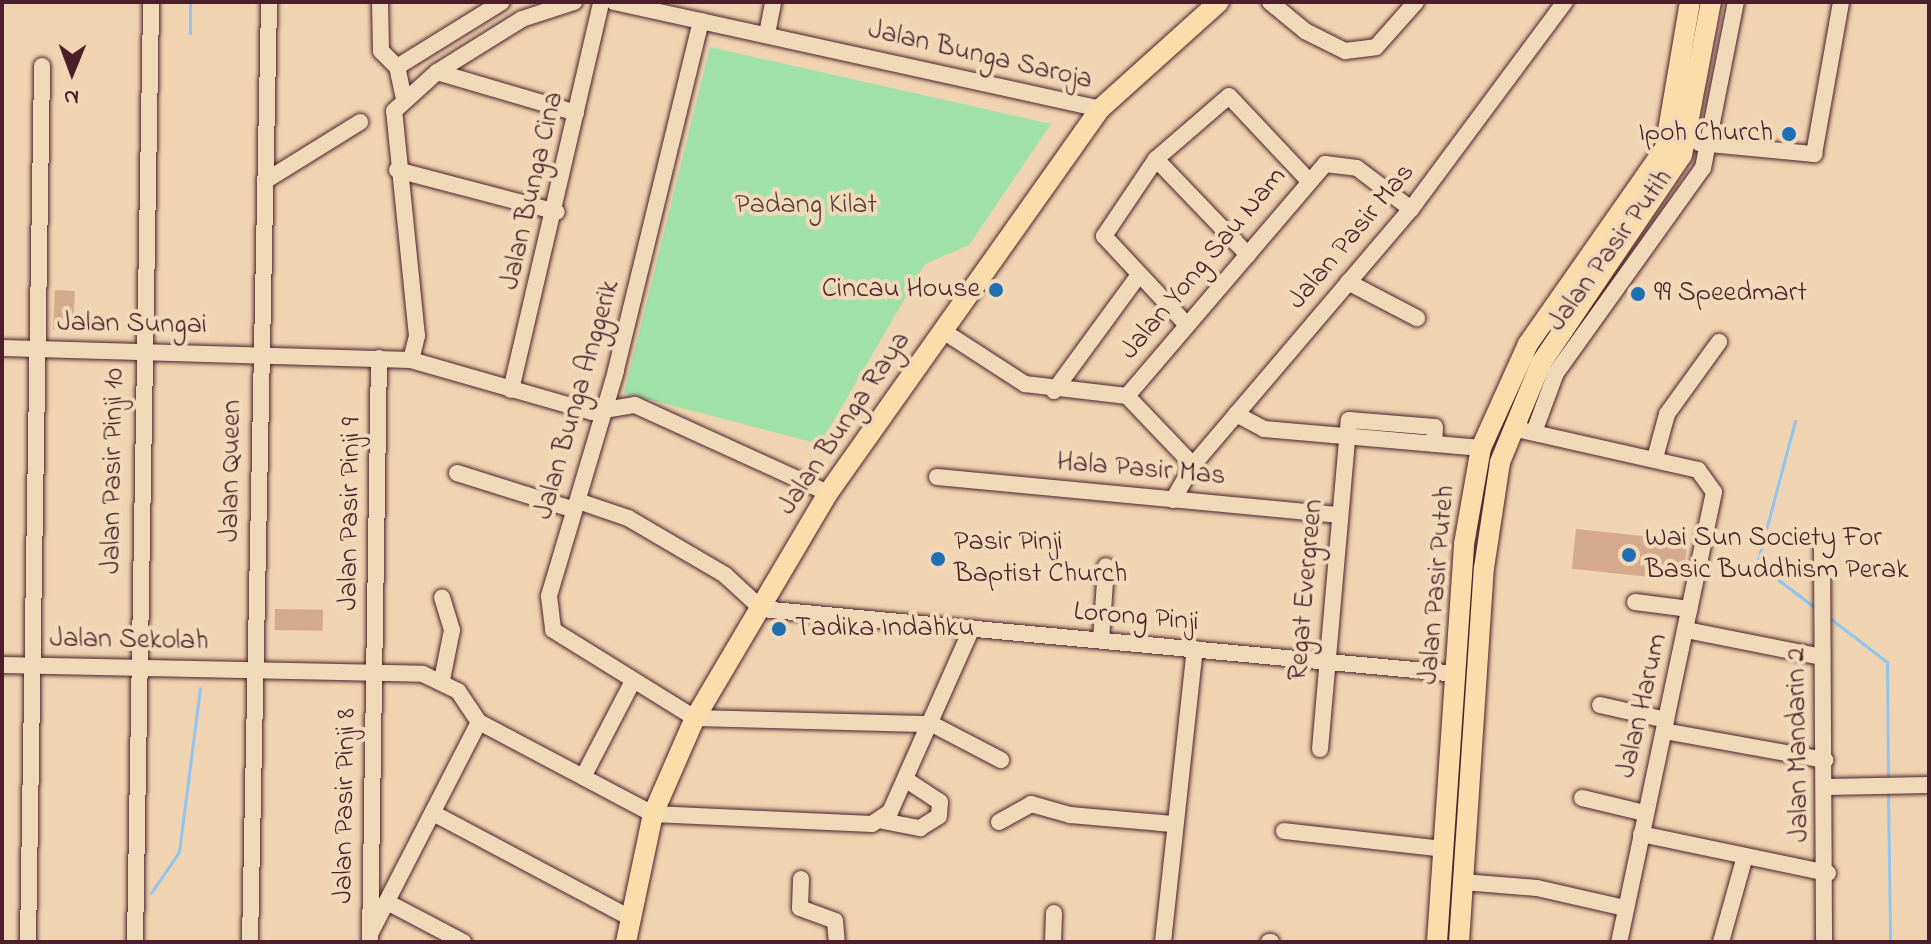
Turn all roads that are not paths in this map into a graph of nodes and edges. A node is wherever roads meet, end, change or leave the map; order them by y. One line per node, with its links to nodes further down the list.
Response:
1 (151, 2): 48 (street, Jalan Pasir Pinji 10)
2 (269, 2): 32 (street, Jalan Queen)
3 (380, 2): 22 (street)
4 (504, 2): 18 (street); 22 (street)
5 (574, 2): 17 (street)
6 (601, 2): 26 (street, Jalan Bunga Cina)
7 (614, 2): 19 (street, Jalan Bunga Saroja)
8 (773, 2): 20 (street)
9 (1219, 2): 25 (main road, Jalan Bunga Raya)
10 (1270, 2): 11 (street)
11 (1416, 2)
12 (1565, 2): 35 (street, Jalan Pasir Mas)
13 (1690, 2): 34 (main road, Jalan Pasir Puteh)
14 (1711, 2): 28 (main road, Jalan Pasir Puteh)
15 (1736, 2): 29 (street, Jalan Pasir Putih)
16 (1841, 2): 29 (street)
17 (541, 6): 18 (street)
18 (522, 19): 23 (street)
19 (701, 21): 20 (street, Jalan Bunga Saroja); 55 (street, Jalan Bunga Anggerik)
20 (767, 34): 25 (street, Jalan Bunga Saroja)
21 (42, 66): 47 (street)
22 (397, 67): 24 (street)
23 (437, 72): 24 (street); 26 (street)
24 (404, 99): 31 (street)
25 (1100, 109): 44 (main road, Jalan Bunga Raya)
26 (576, 113): 36 (street, Jalan Bunga Cina)
27 (360, 122): 32 (street)
28 (1686, 142): 29 (street); 34 (main road); 38 (main road, Jalan Pasir Puteh)
29 (1708, 144): 39 (street, Jalan Pasir Putih)
30 (1156, 159): 33 (street); 37 (street); 40 (street)
31 (397, 170): 36 (street); 51 (street)
32 (265, 181): 49 (street, Jalan Queen)
33 (1309, 181): 35 (street, Jalan Yong Sau Nam); 37 (street, Jalan Yong Sau Nam)
34 (1630, 200): 60 (main road, Jalan Pasir Puteh)
35 (1411, 209): 41 (street, Jalan Pasir Mas)
36 (557, 212): 52 (street, Jalan Bunga Cina)
37 (1248, 255): 43 (street, Jalan Yong Sau Nam)
38 (1612, 260): 39 (street); 57 (main road, Jalan Pasir Puteh)
39 (1630, 273): 58 (street, Jalan Pasir Putih)
40 (1139, 275): 43 (street); 53 (street)
41 (1348, 282): 42 (street); 56 (street, Jalan Pasir Mas)
42 (1417, 318)
43 (1186, 324): 54 (street, Jalan Yong Sau Nam)
44 (943, 331): 53 (street, Jalan Yong Sau Nam); 65 (main road, Jalan Bunga Raya)
45 (1719, 342): 61 (street)
46 (2, 348): 47 (street, Jalan Sungai)
47 (36, 349): 48 (street, Jalan Sungai); 82 (street)
48 (143, 352): 49 (street, Jalan Sungai); 83 (street, Jalan Pasir Pinji 10)
49 (260, 355): 50 (street, Jalan Sungai); 84 (street, Jalan Queen)
50 (379, 358): 51 (street, Jalan Sungai); 85 (street, Jalan Pasir Pinji 9)
51 (411, 360): 52 (street, Jalan Sungai)
52 (511, 390): 55 (street, Jalan Sungai)
53 (1054, 391): 54 (street, Jalan Yong Sau Nam)
54 (1127, 396): 62 (street)
55 (602, 412): 65 (street); 67 (street, Jalan Bunga Anggerik)
56 (1236, 414): 59 (street); 62 (street, Jalan Pasir Mas)
57 (1512, 428): 58 (street); 114 (main road, Jalan Pasir Puteh)
58 (1534, 432): 61 (street)
59 (1348, 436): 60 (street); 68 (street, Regat Evergreen)
60 (1481, 448): 86 (main road, Jalan Pasir Puteh)
61 (1655, 458): 74 (street, Jalan Harum)
62 (1193, 465): 66 (street, Jalan Pasir Mas)
63 (457, 473): 67 (street)
64 (937, 477): 66 (street, Hala Pasir Mas)
65 (828, 493): 73 (main road, Jalan Bunga Raya)
66 (1173, 500): 68 (street, Hala Pasir Mas)
67 (578, 506): 73 (street); 88 (street, Jalan Bunga Anggerik)
68 (1340, 515): 80 (street, Regat Evergreen)
69 (1822, 546): 79 (street, Jalan Mandarin 2)
70 (1106, 566): 77 (street)
71 (442, 598): 87 (street)
72 (1635, 602): 74 (street)
73 (762, 609): 75 (street, Lorong Pinji); 90 (main road, Jalan Bunga Raya)
74 (1690, 609): 76 (street, Jalan Harum)
75 (972, 628): 77 (street, Lorong Pinji); 92 (street)
76 (1686, 630): 79 (street); 93 (street, Jalan Harum)
77 (1101, 640): 78 (street, Lorong Pinji)
78 (1195, 649): 80 (street, Lorong Pinji); 107 (street)
79 (1822, 657): 96 (street, Jalan Mandarin 2)
80 (1324, 661): 86 (street, Lorong Pinji); 94 (street, Regat Evergreen)
81 (2, 665): 82 (street, Jalan Sekolah)
82 (33, 665): 83 (street, Jalan Sekolah); 120 (street)
83 (136, 667): 84 (street, Jalan Sekolah); 121 (street, Jalan Pasir Pinji 10)
84 (254, 669): 85 (street, Jalan Sekolah); 122 (street, Jalan Queen)
85 (374, 671): 87 (street, Jalan Sekolah); 119 (street, Jalan Pasir Pinji 8)
86 (1457, 674): 110 (main road, Jalan Pasir Puteh)
87 (442, 680): 91 (street)
88 (632, 683): 90 (street, Jalan Bunga Anggerik); 97 (street)
89 (1600, 705): 93 (street)
90 (695, 718): 92 (street); 104 (main road, Jalan Bunga Raya)
91 (479, 722): 97 (street); 102 (street)
92 (932, 724): 95 (street); 98 (street)
93 (1665, 726): 96 (street); 103 (street, Jalan Harum)
94 (1320, 749)
95 (1001, 760)
96 (1825, 760): 100 (street, Jalan Mandarin 2)
97 (583, 777): 104 (street)
98 (905, 779): 105 (street); 105 (street)
99 (1929, 785): 100 (street)
100 (1826, 787): 112 (street, Jalan Mandarin 2)
101 (1582, 798): 103 (street)
102 (433, 813): 115 (street); 118 (street)
103 (1645, 813): 109 (street, Jalan Harum)
104 (653, 814): 105 (street); 118 (main road, Jalan Bunga Raya)
105 (883, 821)
106 (999, 822): 107 (street)
107 (1173, 824): 127 (street)
108 (1284, 831): 110 (street)
109 (1641, 834): 111 (street); 116 (street, Jalan Harum)
110 (1444, 849): 128 (main road, Jalan Pasir Puteh)
111 (1745, 856): 112 (street); 131 (street)
112 (1828, 873): 132 (street, Jalan Mandarin 2)
113 (801, 879): 125 (street)
114 (1463, 882): 116 (street); 129 (main road, Jalan Pasir Puteh)
115 (389, 903): 119 (street); 123 (street)
116 (1625, 908): 130 (street, Jalan Harum)
117 (1054, 913): 126 (street)
118 (629, 917): 124 (main road, Jalan Bunga Raya)
119 (370, 938)
120 (28, 942)
121 (135, 942)
122 (250, 942)
123 (463, 942)
124 (626, 942)
125 (837, 942)
126 (1053, 942)
127 (1163, 942)
128 (1437, 942)
129 (1459, 942)
130 (1619, 942)
131 (1721, 942)
132 (1824, 942)

